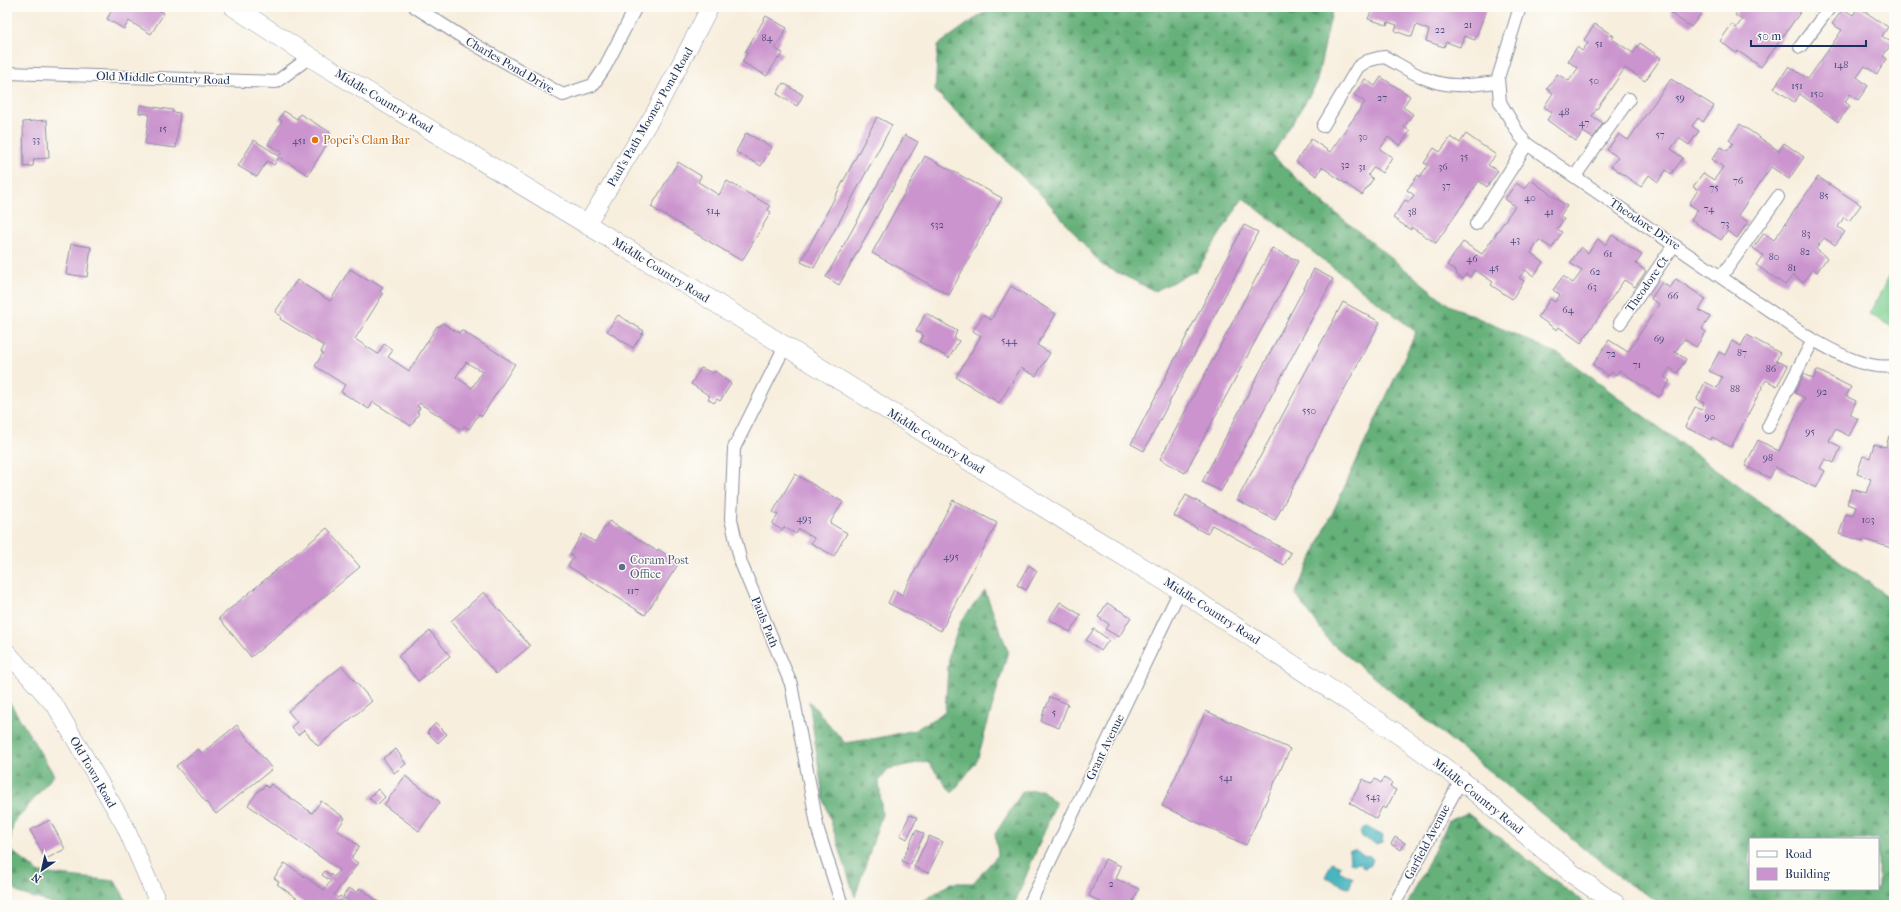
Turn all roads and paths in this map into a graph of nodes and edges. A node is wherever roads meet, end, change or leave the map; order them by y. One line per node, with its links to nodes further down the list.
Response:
1 (234, 7): 8 (main road, Middle Country Road)
2 (416, 7): 3 (street, Charles Pond Drive)
3 (636, 7)
4 (710, 7): 16 (main road, Paul's Path Mooney Pond Road)
5 (1520, 7): 10 (street, Theodore Drive)
6 (1830, 7): 7 (street)
7 (1800, 47)
8 (310, 57): 9 (street, Old Middle Country Road); 16 (main road, Middle Country Road)
9 (7, 73)
10 (1498, 82): 12 (street); 13 (street, Theodore Drive)
11 (1629, 99): 14 (street)
12 (1323, 126)
13 (1527, 144): 14 (street, Theodore Drive); 17 (street)
14 (1575, 176): 18 (street, Theodore Drive)
15 (1778, 196): 19 (street)
16 (587, 224): 22 (main road, Middle Country Road)
17 (1476, 224)
18 (1674, 245): 19 (street, Theodore Drive); 20 (street, Theodore Ct)
19 (1721, 277): 21 (street, Theodore Drive)
20 (1620, 323)
21 (1813, 340): 23 (street, Theodore Drive); 24 (street)
22 (785, 346): 25 (main road, Middle Country Road); 29 (street, Pauls Path)
23 (1894, 366)
24 (1768, 427)
25 (1180, 590): 27 (main road, Middle Country Road); 30 (street, Grant Avenue)
26 (7, 652): 28 (main road, Old Town Road)
27 (1461, 780): 31 (street, Garfield Avenue); 32 (main road, Middle Country Road)
28 (159, 905)
29 (842, 905)
30 (1029, 905)
31 (1394, 905)
32 (1617, 905)

